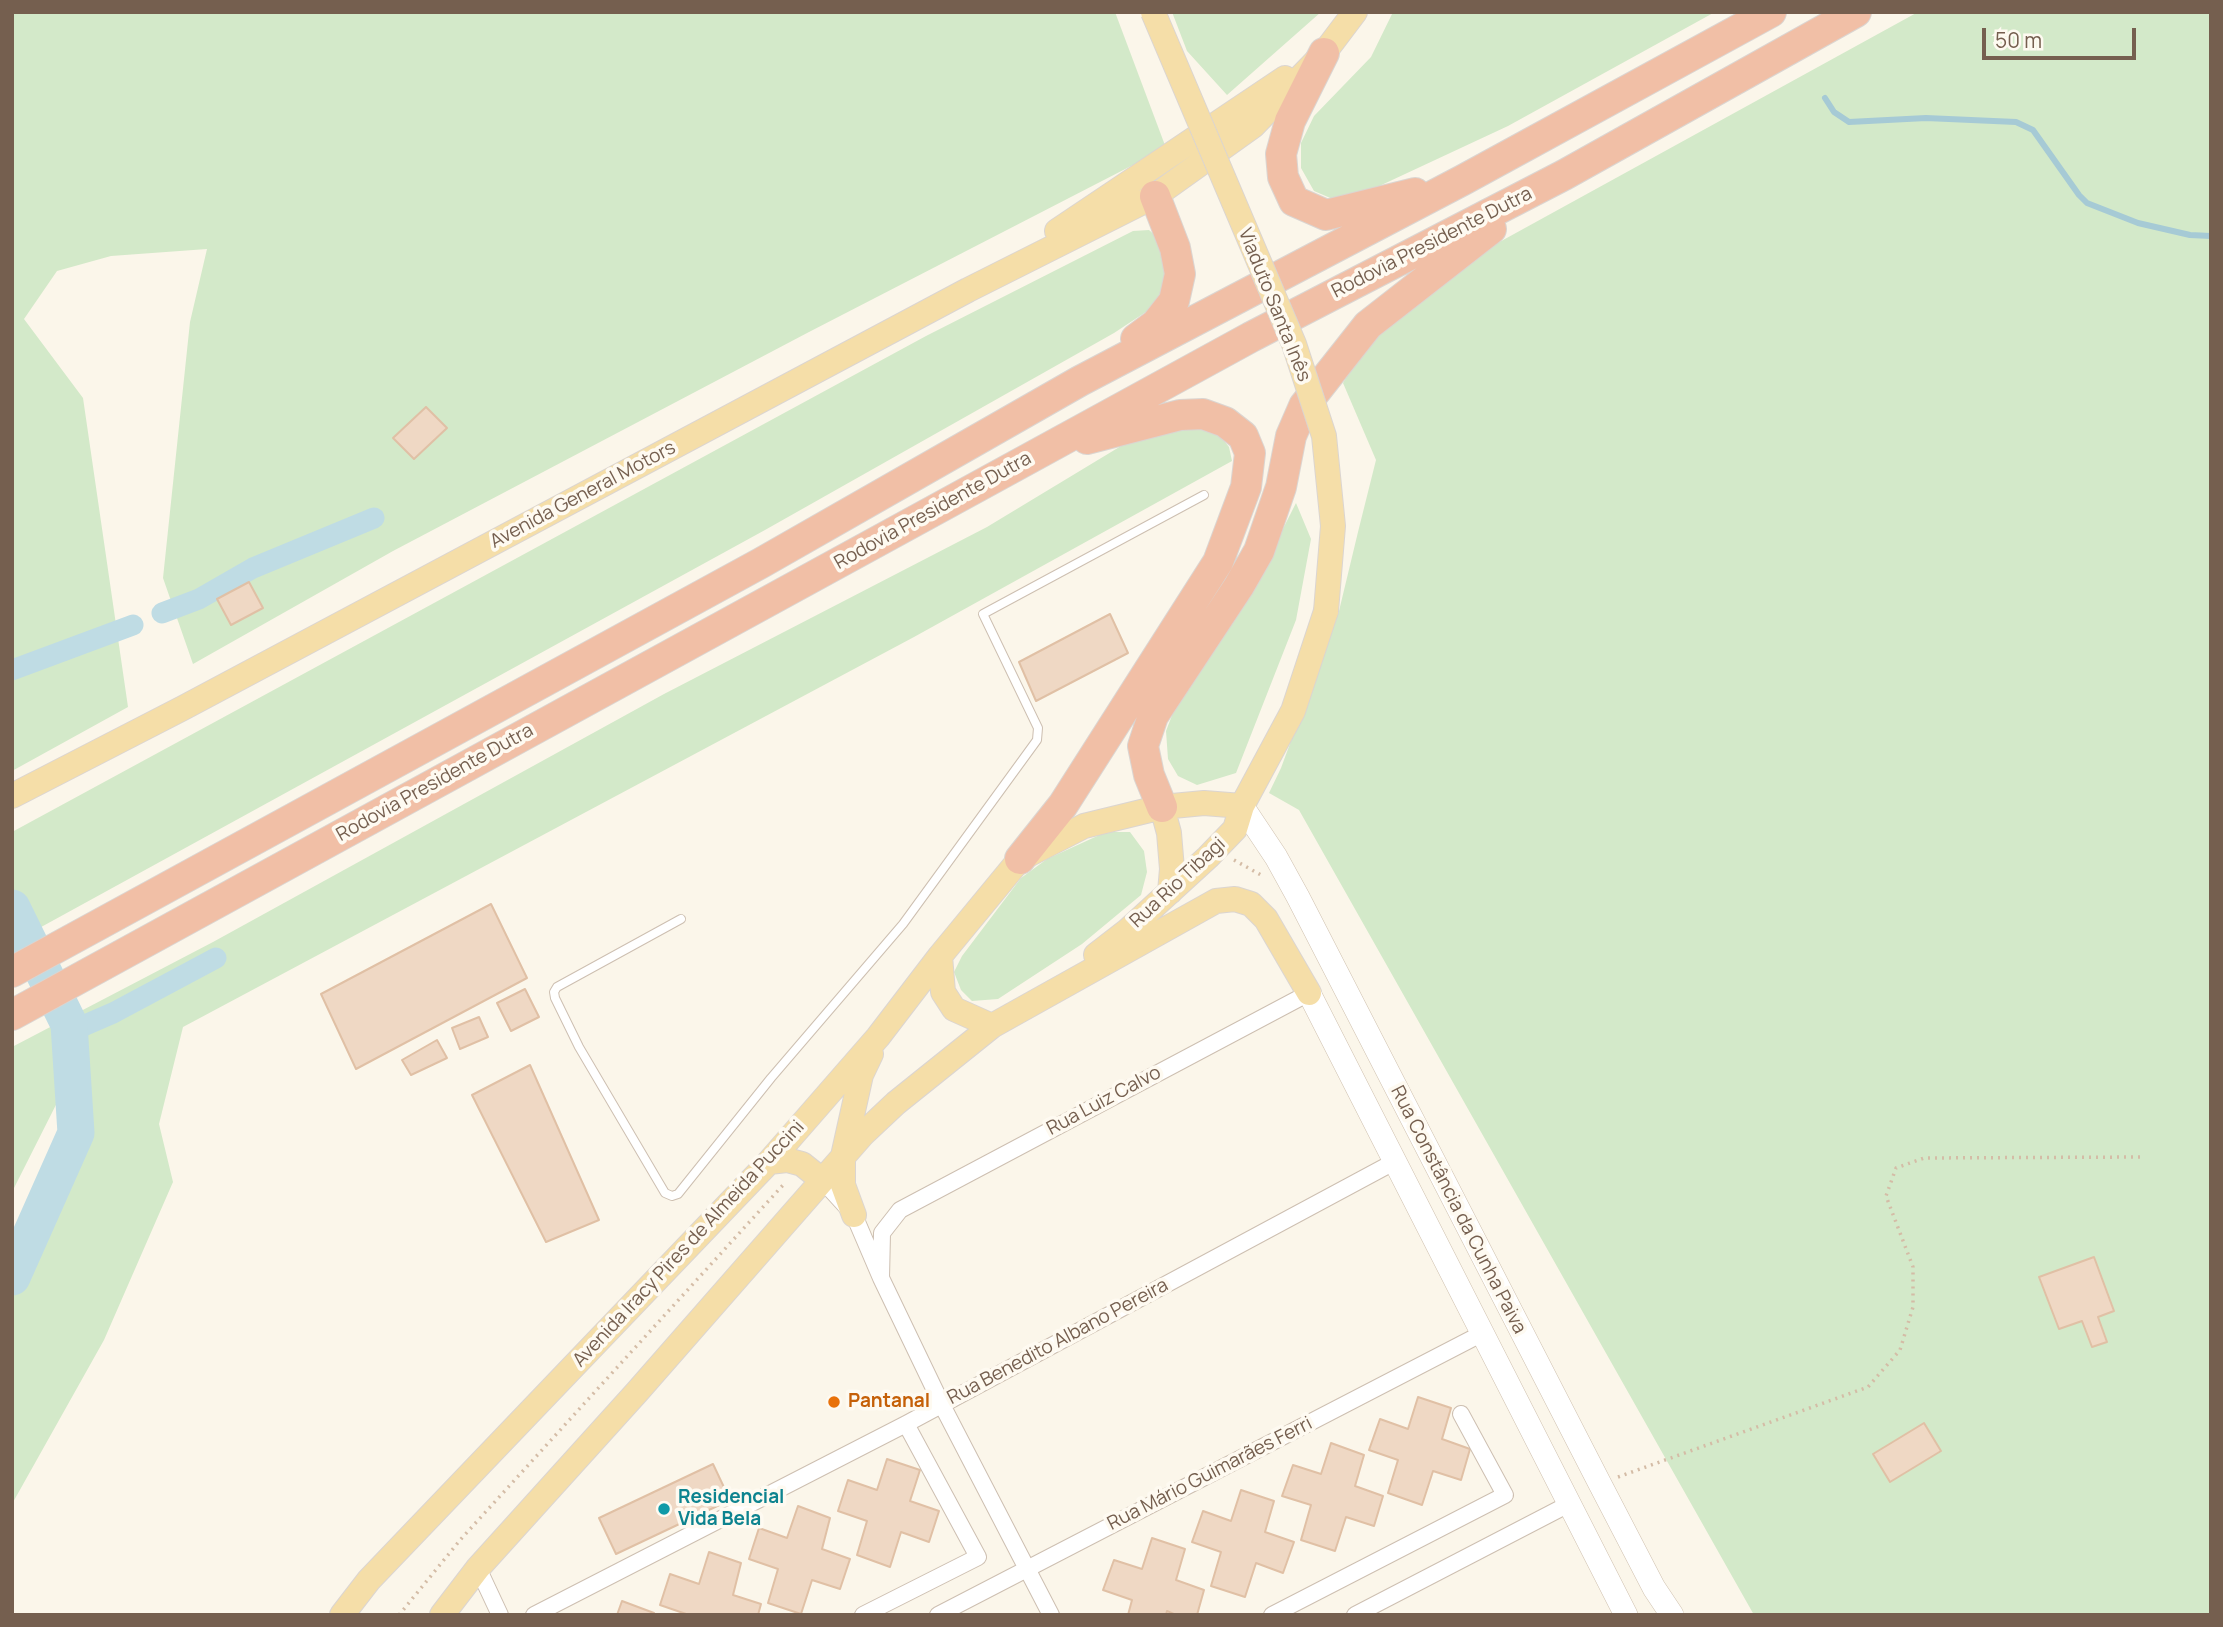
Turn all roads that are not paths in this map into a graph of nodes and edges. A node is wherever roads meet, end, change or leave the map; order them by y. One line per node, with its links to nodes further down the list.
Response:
1 (1153, 12): 14 (main road, Viaduto Santa Inês, bridge)
2 (1356, 12): 5 (main road)
3 (1771, 12): 8 (highway, Rodovia Presidente Dutra)
4 (1856, 12): 7 (highway, Rodovia Presidente Dutra)
5 (1324, 53): 6 (main road); 8 (highway); 9 (main road, Avenida General Motors)
6 (1174, 153): 9 (main road); 10 (main road)
7 (1564, 175): 12 (highway, Rodovia Presidente Dutra); 17 (highway)
8 (1463, 180): 11 (highway, Rodovia Presidente Dutra)
9 (1155, 196): 10 (main road, Avenida General Motors); 11 (highway)
10 (968, 290): 15 (main road, Avenida General Motors)
11 (1080, 381): 22 (highway, Rodovia Presidente Dutra)
12 (1043, 451): 18 (highway); 25 (highway, Rodovia Presidente Dutra)
13 (1203, 495): 20 (lane)
14 (1326, 611): 16 (main road, Rua Rio Tibagi)
15 (12, 796)
16 (1242, 806): 17 (main road); 19 (main road, Rua Rio Tibagi); 52 (street, Rua Constância da Cunha Paiva)
17 (1162, 807): 18 (main road); 19 (main road)
18 (1020, 859): 21 (main road, Avenida Iracy Pires de Almeida Puccini)
19 (1170, 892): 24 (main road, Rua Rio Tibagi)
20 (681, 919)
21 (940, 956): 26 (main road); 27 (main road, Avenida Iracy Pires de Almeida Puccini)
22 (12, 972)
23 (1309, 993): 24 (main road); 31 (street, Rua Constância da Cunha Paiva); 34 (street, Rua Luiz Calvo)
24 (1031, 1003): 26 (main road)
25 (13, 1015)
26 (992, 1026): 28 (main road)
27 (878, 1037): 29 (main road); 30 (main road, Avenida Iracy Pires de Almeida Puccini)
28 (863, 1134): 29 (main road); 33 (street)
29 (843, 1156): 32 (main road); 33 (main road)
30 (769, 1162): 32 (main road); 42 (main road, Avenida Iracy Pires de Almeida Puccini)
31 (1394, 1162): 35 (street, Rua Constância da Cunha Paiva); 36 (street, Rua Benedito Albano Pereira)
32 (822, 1180): 33 (street); 40 (main road)
33 (855, 1215): 34 (street)
34 (881, 1278): 36 (street)
35 (1481, 1334): 39 (street, Rua Constância da Cunha Paiva); 41 (street, Rua Mário Guimarães Ferri)
36 (942, 1405): 38 (street, Rua Benedito Albano Pereira); 41 (street)
37 (1461, 1414): 49 (street)
38 (906, 1424): 45 (street, Rua Benedito Albano Pereira); 46 (street)
39 (1569, 1504): 50 (street); 51 (street, Rua Constância da Cunha Paiva)
40 (478, 1568): 43 (main road); 44 (street)
41 (1027, 1569): 47 (street, Rua Mário Guimarães Ferri); 48 (street)
42 (342, 1615)
43 (442, 1615)
44 (500, 1615)
45 (534, 1615)
46 (863, 1615)
47 (938, 1615)
48 (1051, 1615)
49 (1272, 1615)
50 (1355, 1615)
51 (1626, 1615)
52 (1672, 1615)

